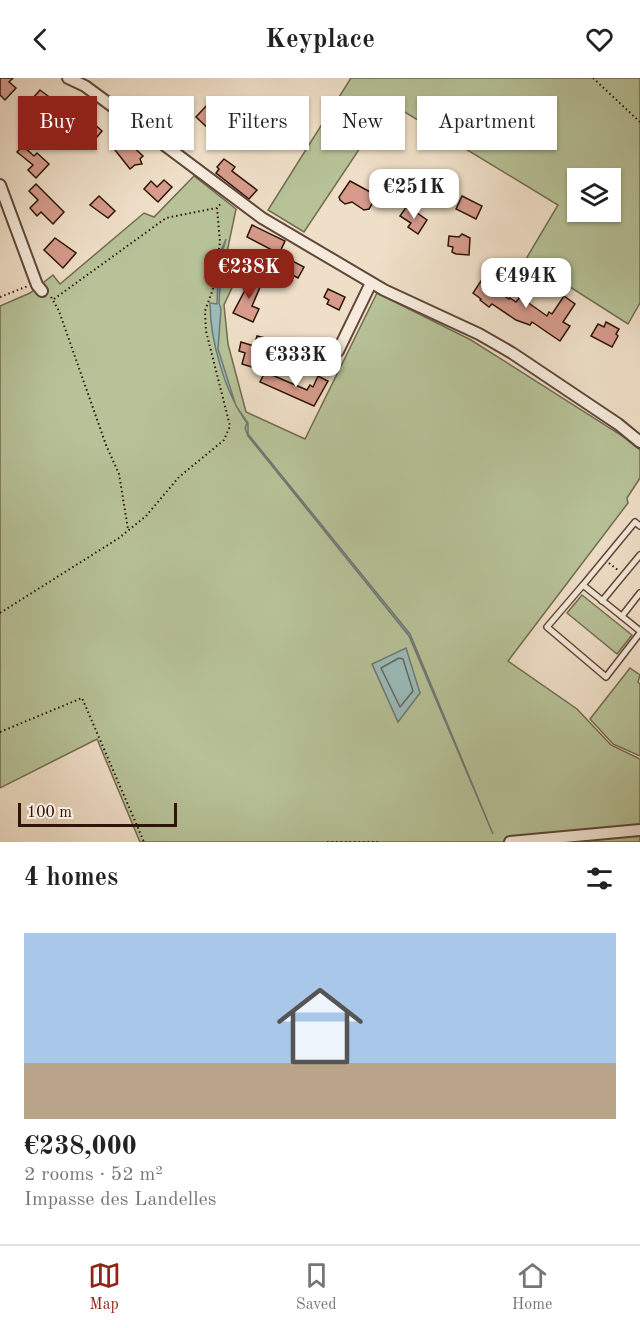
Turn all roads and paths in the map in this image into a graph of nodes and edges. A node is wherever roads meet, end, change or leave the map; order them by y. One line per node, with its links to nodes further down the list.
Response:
1 (68, 78): 5 (street)
2 (593, 78): 3 (path)
3 (640, 122)
4 (0, 185): 8 (street)
5 (229, 194): 6 (path); 7 (street)
6 (217, 208): 10 (path); 14 (path)
7 (371, 283): 11 (street); 12 (street)
8 (39, 287): 9 (path); 10 (path)
9 (0, 297)
10 (54, 298): 14 (path)
11 (290, 357)
12 (640, 442)
13 (640, 526): 16 (lane)
14 (128, 529): 19 (path)
15 (640, 555): 18 (lane)
16 (583, 585): 18 (lane); 21 (lane)
17 (640, 593): 20 (lane)
18 (602, 601): 20 (lane)
19 (0, 613)
20 (622, 616): 21 (lane)
21 (640, 632)
22 (0, 732): 24 (path)
23 (640, 830): 27 (street)
24 (144, 842)
25 (327, 842): 26 (path)
26 (381, 842)
27 (510, 842)

